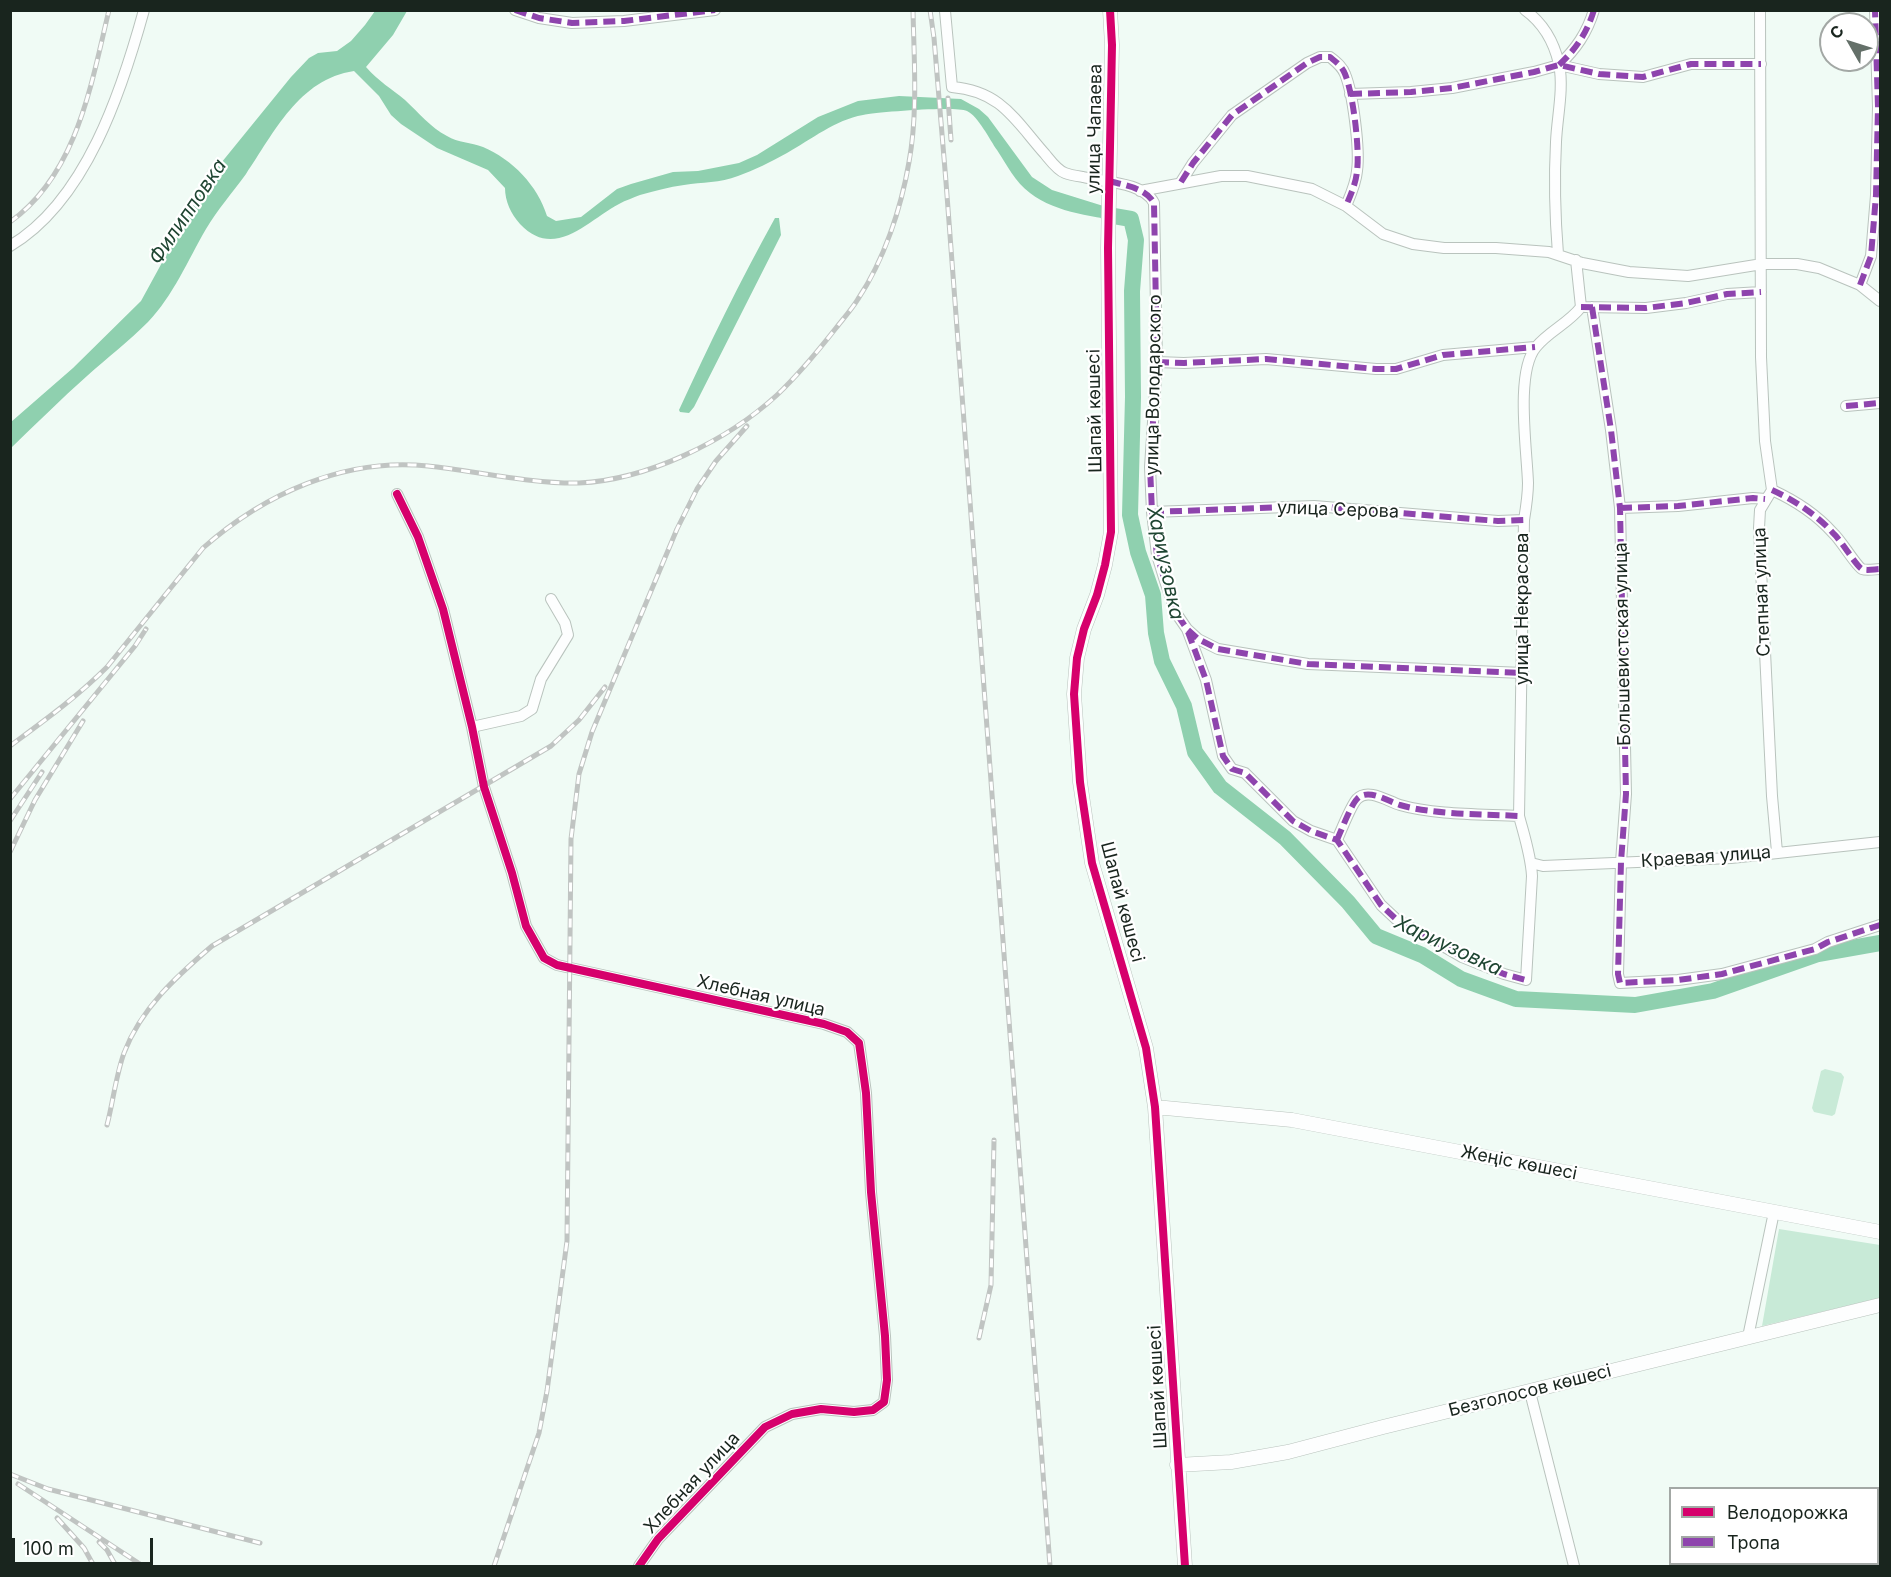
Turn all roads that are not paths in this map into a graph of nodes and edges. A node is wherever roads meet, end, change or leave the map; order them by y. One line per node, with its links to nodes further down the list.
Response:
1 (144, 10): 17 (street)
2 (515, 10): 3 (street)
3 (715, 10)
4 (1110, 10): 13 (street, улица Чапаева)
5 (1525, 10): 11 (street)
6 (1594, 10): 11 (street)
7 (1760, 10): 10 (street, Степная улица)
8 (1875, 10): 22 (street)
9 (945, 11): 13 (street)
10 (1761, 64): 11 (street); 21 (street, Степная улица)
11 (1559, 65): 12 (street); 19 (street)
12 (1350, 94): 14 (street); 16 (street)
13 (1109, 181): 15 (street); 18 (street, улица Чапаева)
14 (1181, 182): 15 (street); 16 (street)
15 (1140, 190): 27 (street, улица Володарского)
16 (1346, 206): 19 (street)
17 (10, 246)
18 (1108, 248): 47 (street, Шапай көшесі)
19 (1558, 254): 20 (street)
20 (1576, 260): 21 (street); 25 (street)
21 (1762, 264): 22 (street); 23 (street, Степная улица)
22 (1860, 285): 24 (street)
23 (1761, 292): 25 (street); 31 (street, Степная улица)
24 (1881, 301)
25 (1587, 307): 26 (street); 32 (street, Большевистская улица)
26 (1535, 347): 27 (street); 34 (street, улица Некрасова)
27 (1157, 362): 33 (street, улица Володарского)
28 (1881, 403): 29 (street)
29 (1846, 406)
30 (397, 494): 39 (street, Хлебная улица)
31 (1769, 494): 32 (street); 35 (street); 43 (street, Степная улица)
32 (1620, 508): 44 (street, Большевистская улица)
33 (1152, 512): 34 (street, улица Серова); 37 (street, улица Володарского)
34 (1524, 520): 38 (street, улица Некрасова)
35 (1881, 569)
36 (551, 599): 39 (street)
37 (1187, 629): 38 (street, улица Володарского); 41 (street)
38 (1523, 673): 40 (street, улица Некрасова)
39 (472, 727): 54 (street, Хлебная улица)
40 (1520, 816): 41 (street); 45 (street, улица Некрасова)
41 (1336, 840): 45 (street, улица Некрасова)
42 (1881, 842): 43 (street, Краевая улица)
43 (1777, 852): 44 (street, Краевая улица)
44 (1621, 862): 45 (street, Краевая улица); 46 (street, Большевистская улица)
45 (1531, 863)
46 (1881, 925)
47 (1155, 1107): 48 (street, Жеңіс көшесі); 53 (street, Шапай көшесі)
48 (1774, 1212): 49 (street, Жеңіс көшесі); 51 (street)
49 (1881, 1232)
50 (1881, 1305): 51 (street, Безголосов көшесі)
51 (1749, 1337): 52 (street, Безголосов көшесі)
52 (1530, 1392): 53 (street, Безголосов көшесі); 56 (street)
53 (1177, 1465): 55 (street, Шапай көшесі)
54 (639, 1566)
55 (1185, 1566)
56 (1574, 1566)

